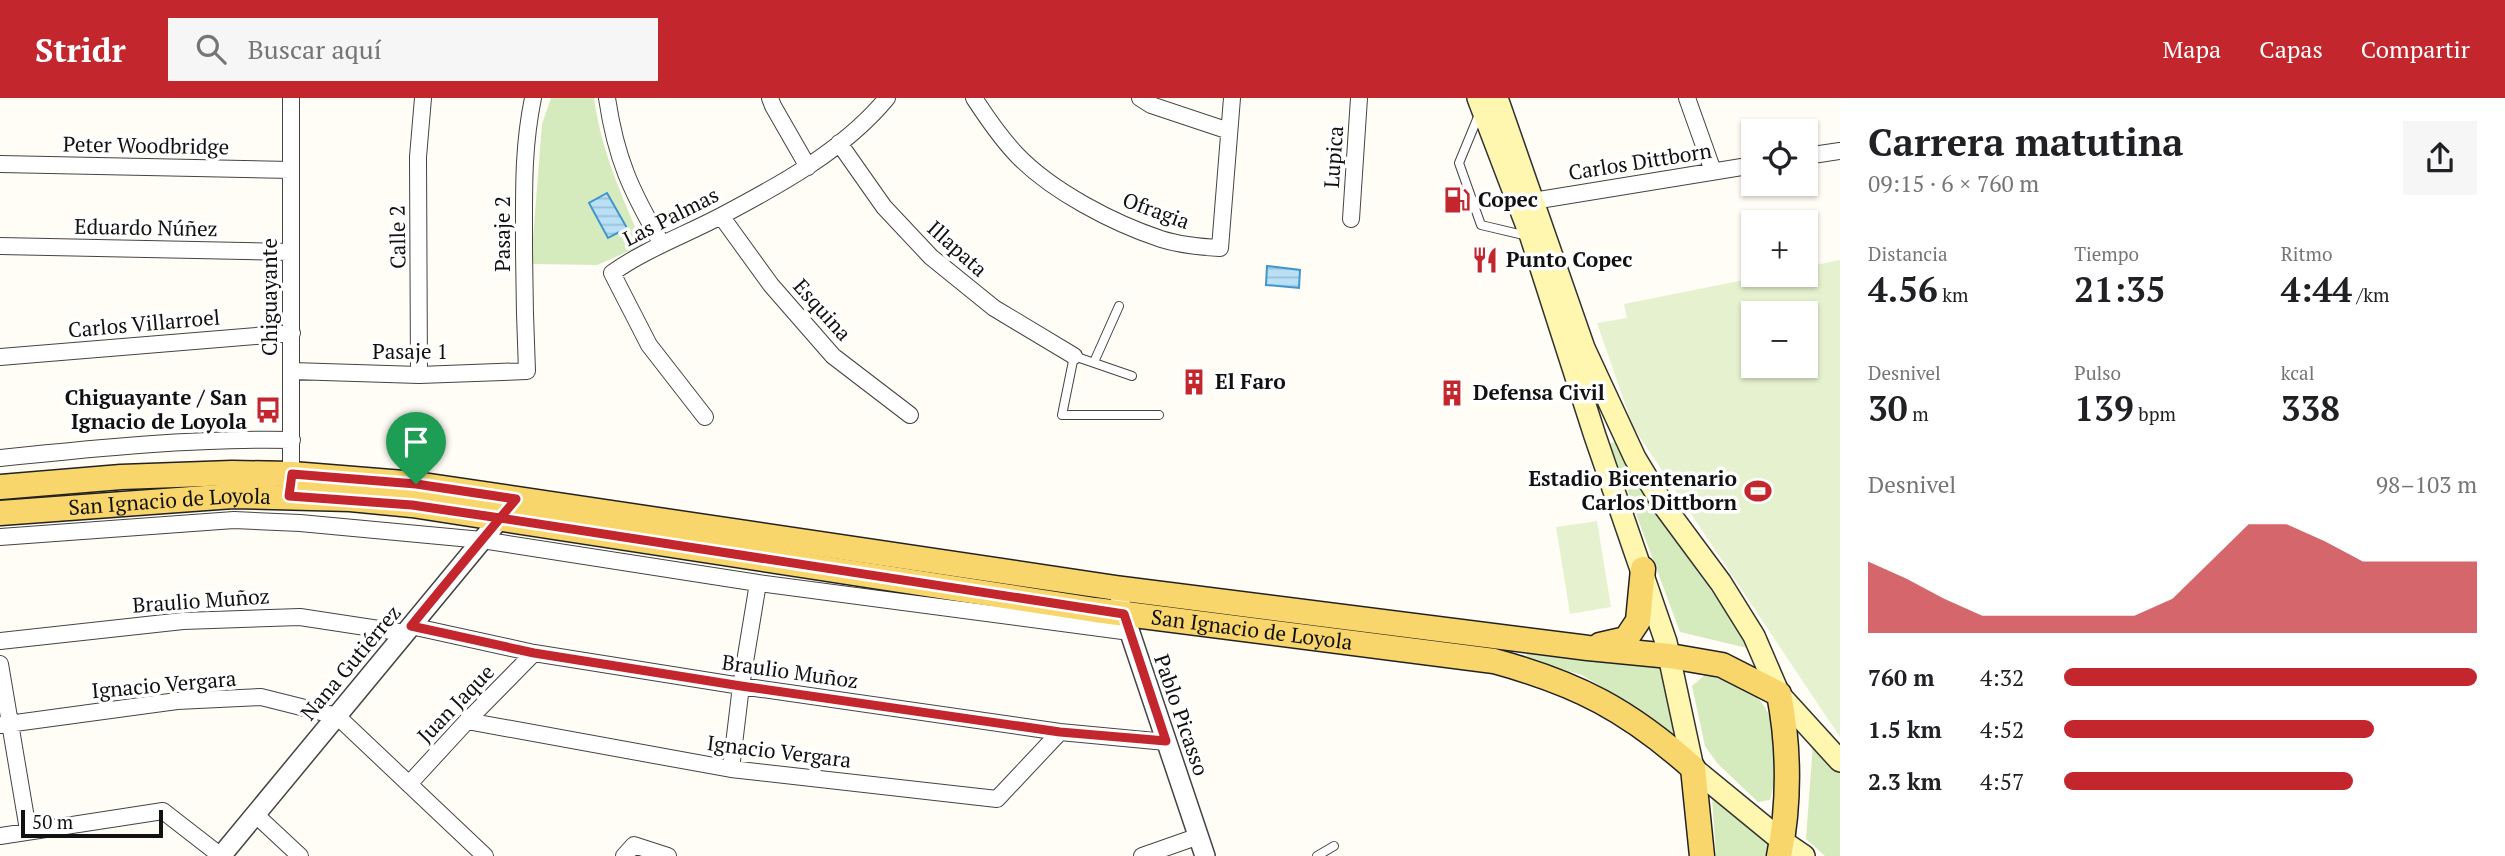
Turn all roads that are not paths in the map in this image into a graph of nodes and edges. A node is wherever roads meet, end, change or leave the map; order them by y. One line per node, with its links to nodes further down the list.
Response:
1 (291, 98): 20 (street, Chiguayante)
2 (423, 98): 36 (street, Calle 2)
3 (533, 98): 35 (street, Pasaje 2)
4 (607, 98): 26 (street)
5 (770, 98): 18 (street)
6 (887, 98): 14 (street, Las Palmas)
7 (974, 98): 13 (street, Ofragia)
8 (1140, 98): 13 (street)
9 (1232, 98): 13 (street, Ofragia)
10 (1359, 98): 24 (street, Lupica)
11 (1687, 98): 21 (street)
12 (1485, 102): 22 (main road); 25 (main road); 25 (lane)
13 (1229, 131)
14 (839, 143): 18 (street, Las Palmas); 31 (street, Illapata)
15 (1840, 151): 16 (street)
16 (1818, 154)
17 (0, 164): 20 (street, Peter Woodbridge)
18 (808, 167): 23 (street, Las Palmas)
19 (1741, 167): 21 (street, Carlos Dittborn)
20 (291, 170): 28 (street, Chiguayante)
21 (1713, 172): 22 (street, Carlos Dittborn)
22 (1533, 201): 61 (main road)
23 (721, 216): 26 (street, Las Palmas); 38 (street, Esquina)
24 (1351, 219)
25 (1531, 237): 50 (main road)
26 (662, 244): 40 (street, Las Palmas)
27 (0, 246): 28 (street, Eduardo Núñez)
28 (291, 252): 30 (street, Chiguayante)
29 (1119, 306): 33 (lane)
30 (292, 333): 32 (street, Carlos Villarroel); 34 (street, Chiguayante)
31 (1074, 356): 33 (lane); 39 (lane)
32 (0, 357)
33 (1094, 362): 37 (lane)
34 (292, 371): 36 (street, Pasaje 1); 41 (street, Chiguayante)
35 (527, 371): 36 (street, Pasaje 1)
36 (419, 375)
37 (1132, 376)
38 (910, 415)
39 (1160, 415)
40 (705, 417)
41 (292, 440): 42 (street); 43 (street, Chiguayante)
42 (0, 458)
43 (291, 485): 44 (main road, San Ignacio de Loyola); 45 (main road, San Ignacio de Loyola); 46 (main road, San Ignacio de Loyola); 47 (main road, San Ignacio de Loyola)
44 (0, 487)
45 (516, 499): 47 (street, Nana Gutiérrez); 52 (main road, San Ignacio de Loyola)
46 (0, 513)
47 (500, 518): 49 (street, Nana Gutiérrez); 53 (main road, San Ignacio de Loyola)
48 (0, 537): 49 (street, San Ignacio de Loyola)
49 (482, 540): 51 (street, San Ignacio de Loyola); 54 (street, Nana Gutiérrez)
50 (1643, 569): 56 (main road); 58 (main road)
51 (758, 583): 53 (street, San Ignacio de Loyola); 60 (street)
52 (1116, 588): 53 (street, Pablo Picasso); 56 (main road, San Ignacio de Loyola)
53 (1127, 623): 66 (street, Pablo Picasso); 68 (main road, San Ignacio de Loyola)
54 (408, 629): 55 (street, Braulio Muñoz); 57 (street, Braulio Muñoz); 62 (street, Nana Gutiérrez)
55 (0, 641)
56 (1588, 648): 58 (main road, San Ignacio de Loyola)
57 (534, 653): 60 (street, Braulio Muñoz); 63 (street, Juan Jaque)
58 (1670, 656): 61 (main road, San Ignacio de Loyola); 68 (main road)
59 (0, 664): 64 (street)
60 (741, 686): 65 (street, Braulio Muñoz); 69 (street)
61 (1779, 694): 67 (main road); 76 (main road)
62 (337, 716): 64 (street, Ignacio Vergara); 70 (street, Ignacio Vergara); 71 (street, Nana Gutiérrez)
63 (467, 720): 69 (street, Ignacio Vergara); 70 (street, Juan Jaque)
64 (5, 724): 72 (street)
65 (1060, 732): 66 (street, Braulio Muñoz); 69 (street, Ignacio Vergara)
66 (1166, 741): 74 (street, Pablo Picasso)
67 (1840, 761)
68 (1693, 768): 76 (main road, San Ignacio de Loyola); 85 (main road)
69 (732, 769)
70 (409, 785): 79 (street, Ignacio Vergara)
71 (256, 815): 77 (street, Nana Gutiérrez); 78 (street)
72 (28, 830): 73 (street); 77 (street)
73 (0, 836)
74 (1199, 836): 82 (street); 83 (street, Pablo Picasso)
75 (1334, 846): 84 (lane)
76 (1781, 849): 86 (main road, San Ignacio de Loyola)
77 (221, 856)
78 (300, 856)
79 (485, 856)
80 (624, 856): 81 (street)
81 (668, 856)
82 (1142, 856)
83 (1205, 856)
84 (1317, 856)
85 (1702, 856)
86 (1804, 856)

